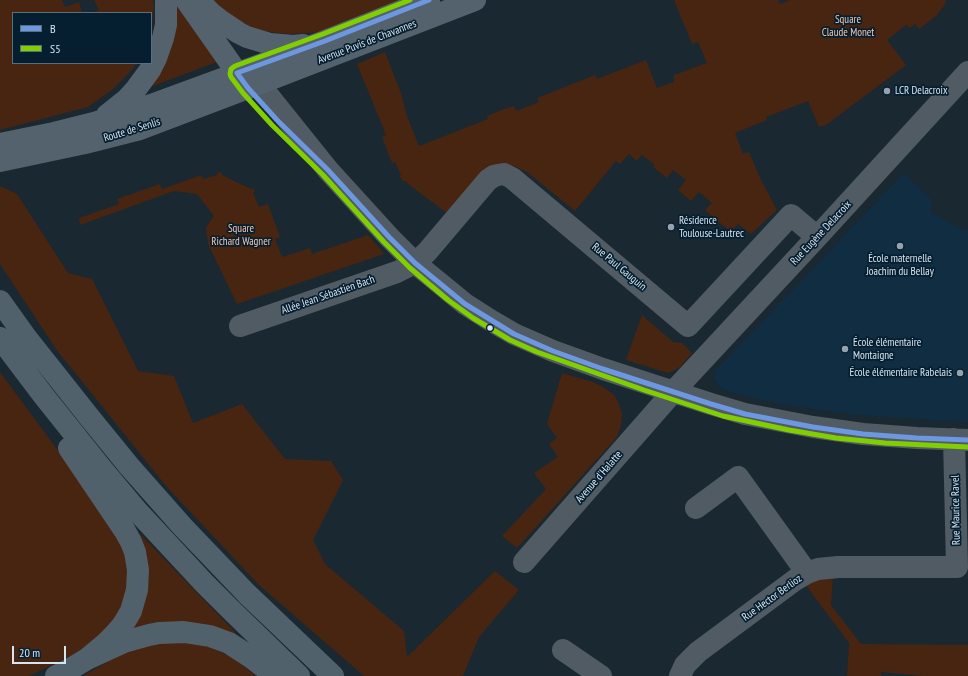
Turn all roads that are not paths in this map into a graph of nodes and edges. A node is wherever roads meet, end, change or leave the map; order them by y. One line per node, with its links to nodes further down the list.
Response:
1 (166, 0): 8 (main road)
2 (429, 0): 5 (main road, Avenue Puvis de Chavannes)
3 (475, 0): 7 (main road, Avenue Puvis de Chavannes)
4 (196, 1): 5 (main road); 7 (main road)
5 (316, 44): 7 (main road, Avenue Puvis de Chavannes)
6 (968, 72): 11 (street, Rue Eugène Delacroix)
7 (248, 79): 8 (main road, Route de Senlis); 10 (main road, Route de Senlis); 12 (street)
8 (94, 123): 9 (main road, Route de Senlis)
9 (0, 144)
10 (0, 161)
11 (817, 238): 12 (street, Rue Paul Gauguin); 16 (street, Rue Eugène Delacroix)
12 (415, 263): 14 (street, Allée Jean Sébastien Bach); 16 (street)
13 (0, 301): 27 (highway)
14 (240, 326)
15 (0, 339): 23 (highway); 26 (highway)
16 (673, 392): 17 (street); 19 (street, Avenue d'Halatte)
17 (961, 439): 20 (street, Rue Maurice Ravel)
18 (696, 508): 21 (street)
19 (524, 562)
20 (963, 571): 21 (street, Rue Hector Berlioz)
21 (807, 573): 29 (street, Rue Hector Berlioz)
22 (562, 650): 28 (street)
23 (87, 659): 24 (highway); 25 (highway)
24 (56, 676)
25 (275, 676)
26 (300, 676)
27 (333, 676)
28 (601, 676)
29 (680, 676)

